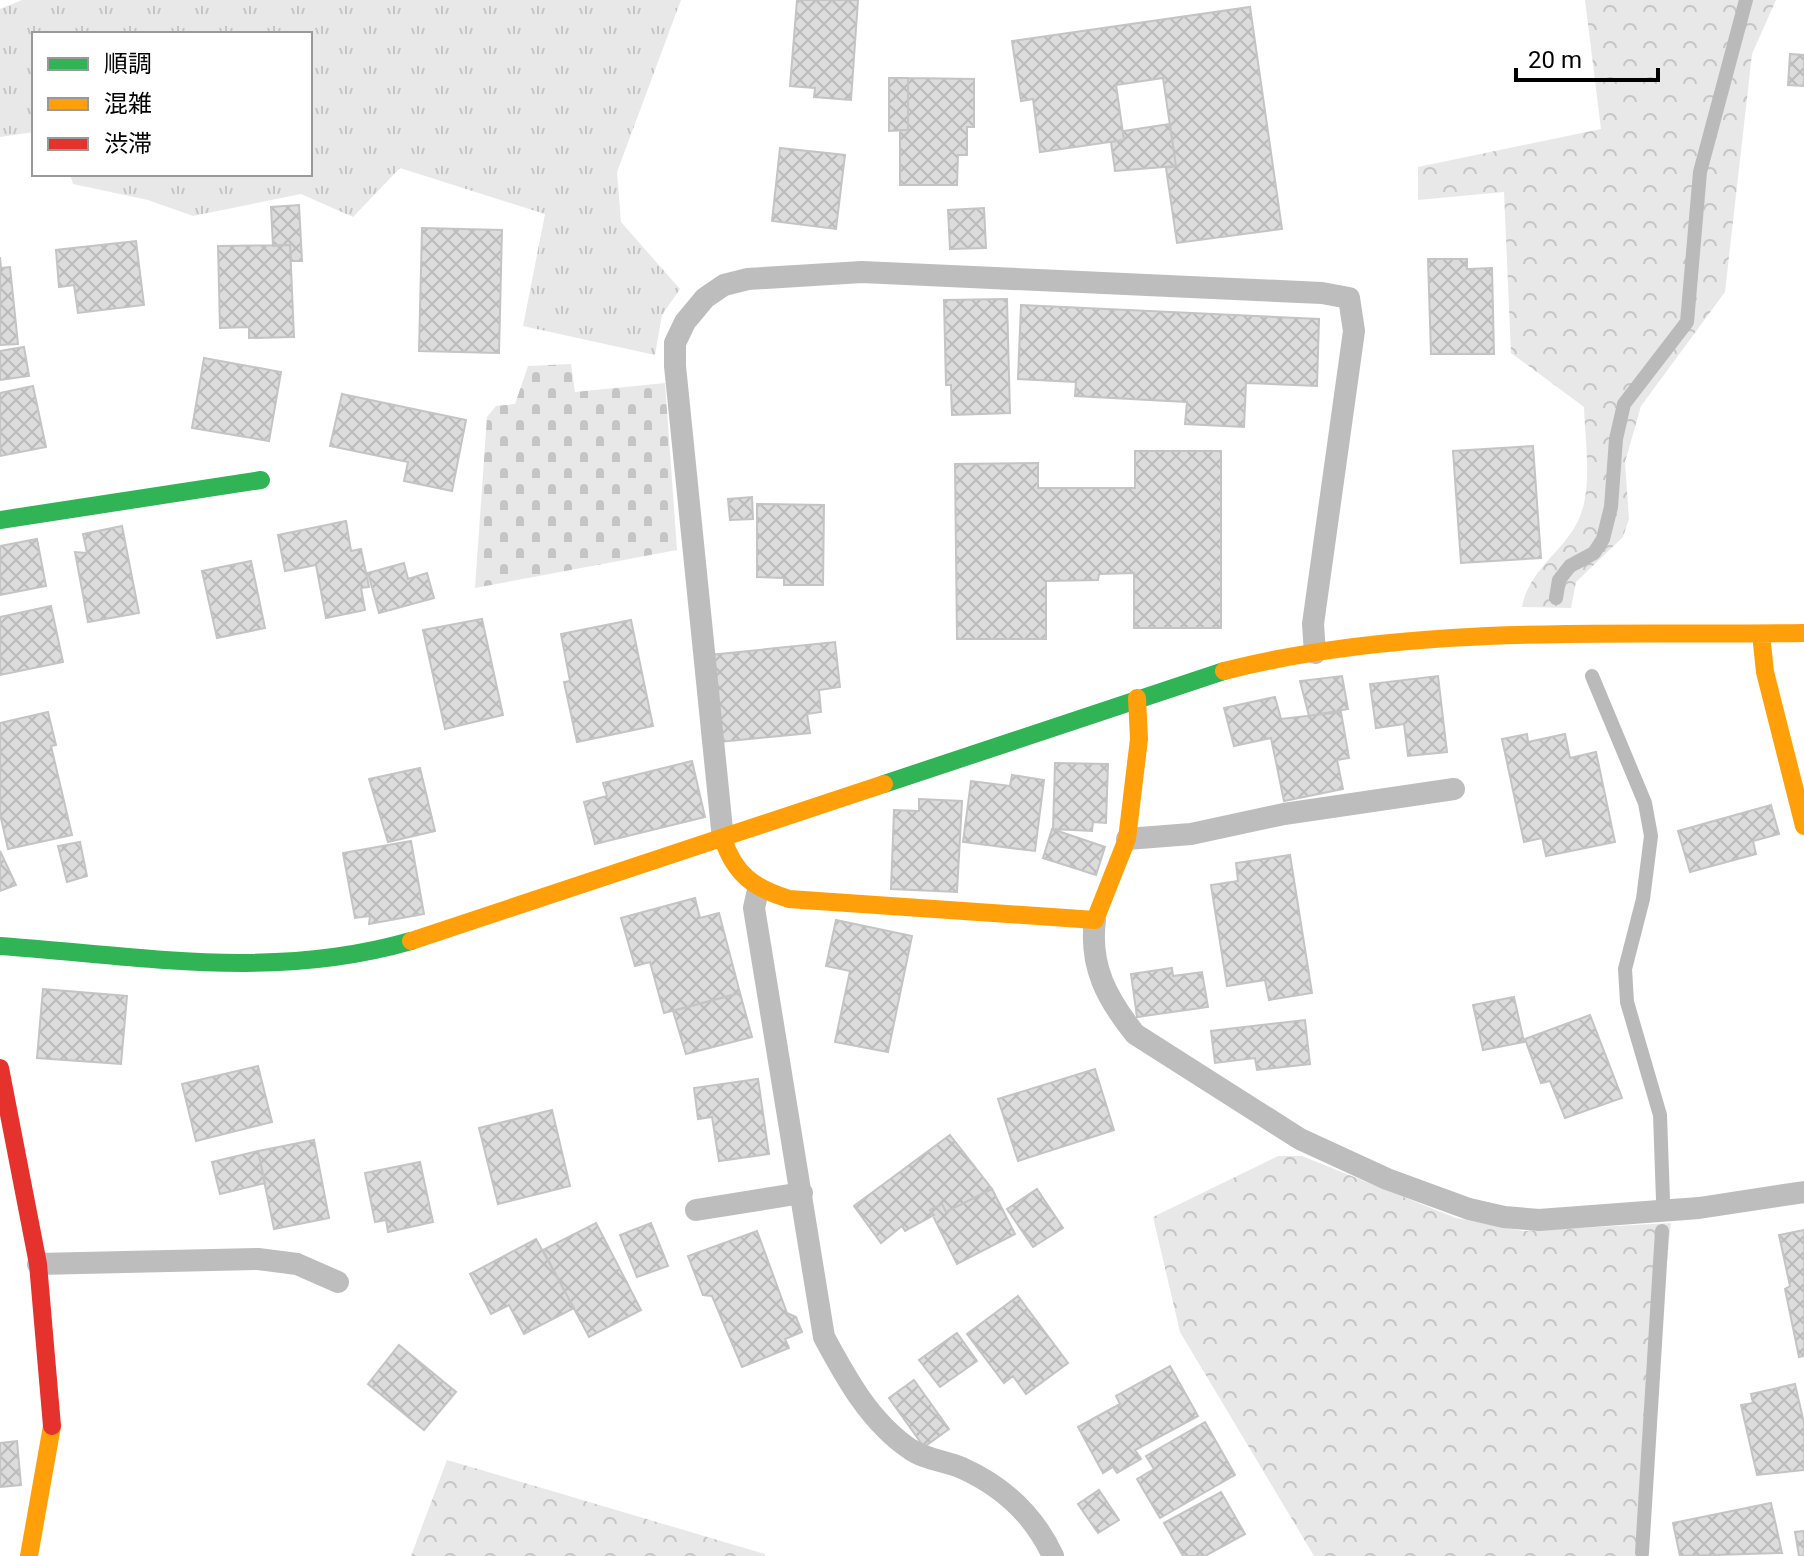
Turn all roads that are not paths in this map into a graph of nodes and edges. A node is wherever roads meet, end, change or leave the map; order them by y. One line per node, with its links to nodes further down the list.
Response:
1 (261, 480): 2 (street)
2 (0, 520)
3 (1804, 633): 4 (street)
4 (1761, 634): 5 (street); 8 (street)
5 (1315, 653): 6 (street); 9 (lane)
6 (1137, 698): 9 (street); 10 (street)
7 (1454, 789): 10 (lane)
8 (1804, 826)
9 (723, 839): 11 (street); 14 (street)
10 (1127, 839): 12 (street)
11 (758, 890): 12 (street); 17 (lane)
12 (1095, 920): 16 (lane)
13 (0, 923): 14 (lane)
14 (5, 946)
15 (0, 1068): 19 (street)
16 (1804, 1192)
17 (802, 1193): 18 (lane); 22 (lane)
18 (696, 1210)
19 (38, 1264): 20 (lane); 21 (street)
20 (338, 1282)
21 (29, 1556)
22 (1053, 1556)

